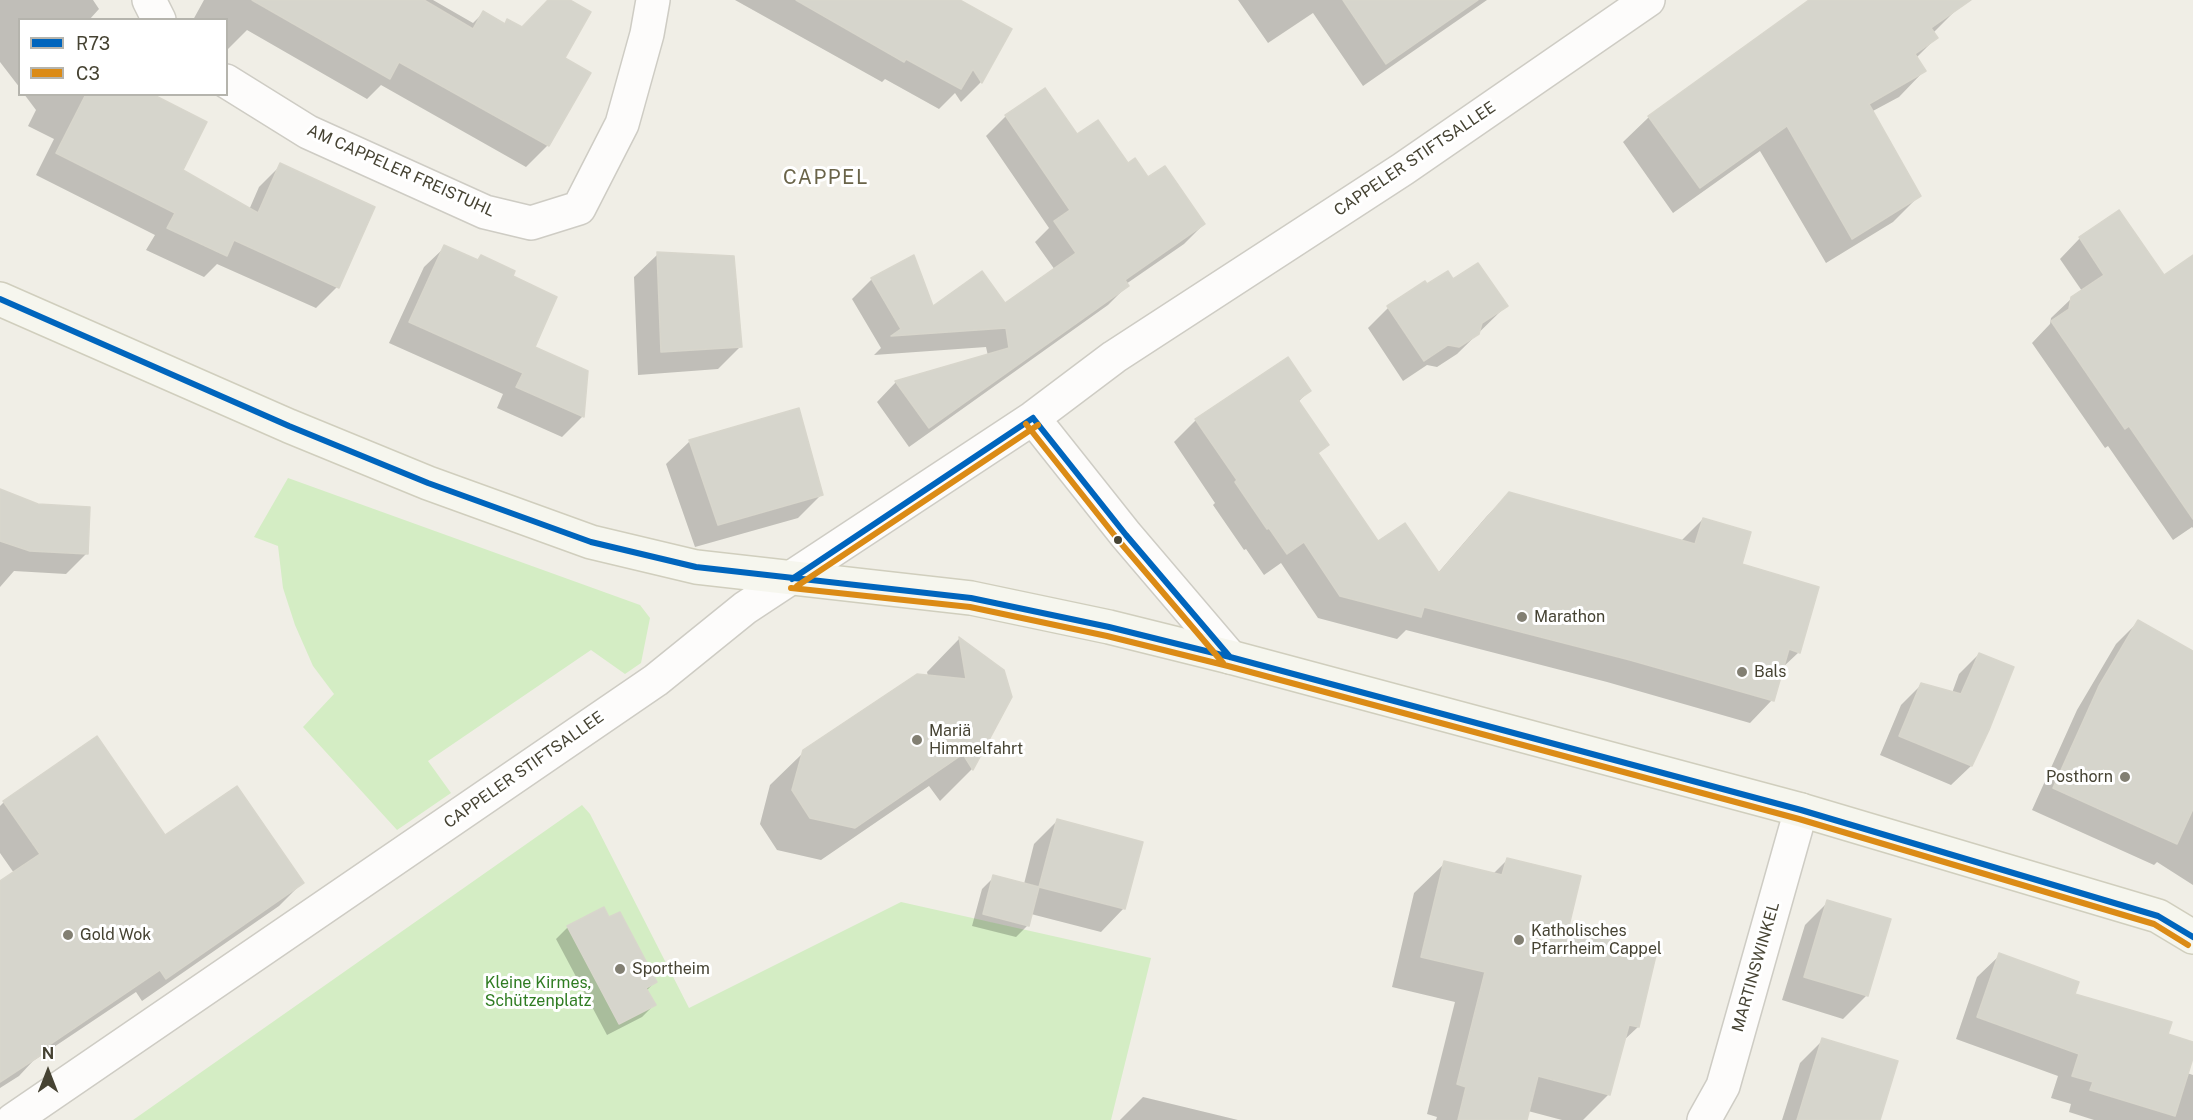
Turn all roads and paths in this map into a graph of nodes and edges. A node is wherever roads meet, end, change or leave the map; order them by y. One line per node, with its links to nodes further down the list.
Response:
1 (149, 0): 4 (street)
2 (653, 0): 5 (street, AM CAPPELER FREISTUHL)
3 (1648, 0): 7 (street, CAPPELER STIFTSALLEE)
4 (158, 18)
5 (228, 82)
6 (7, 297): 8 (main road)
7 (1033, 418): 8 (street, CAPPELER STIFTSALLEE); 9 (street)
8 (792, 579): 9 (main road); 12 (street, CAPPELER STIFTSALLEE)
9 (1230, 657): 10 (main road)
10 (1801, 810): 11 (main road); 13 (street, MARTINSWINKEL)
11 (2193, 937)
12 (13, 1120)
13 (1704, 1120)

